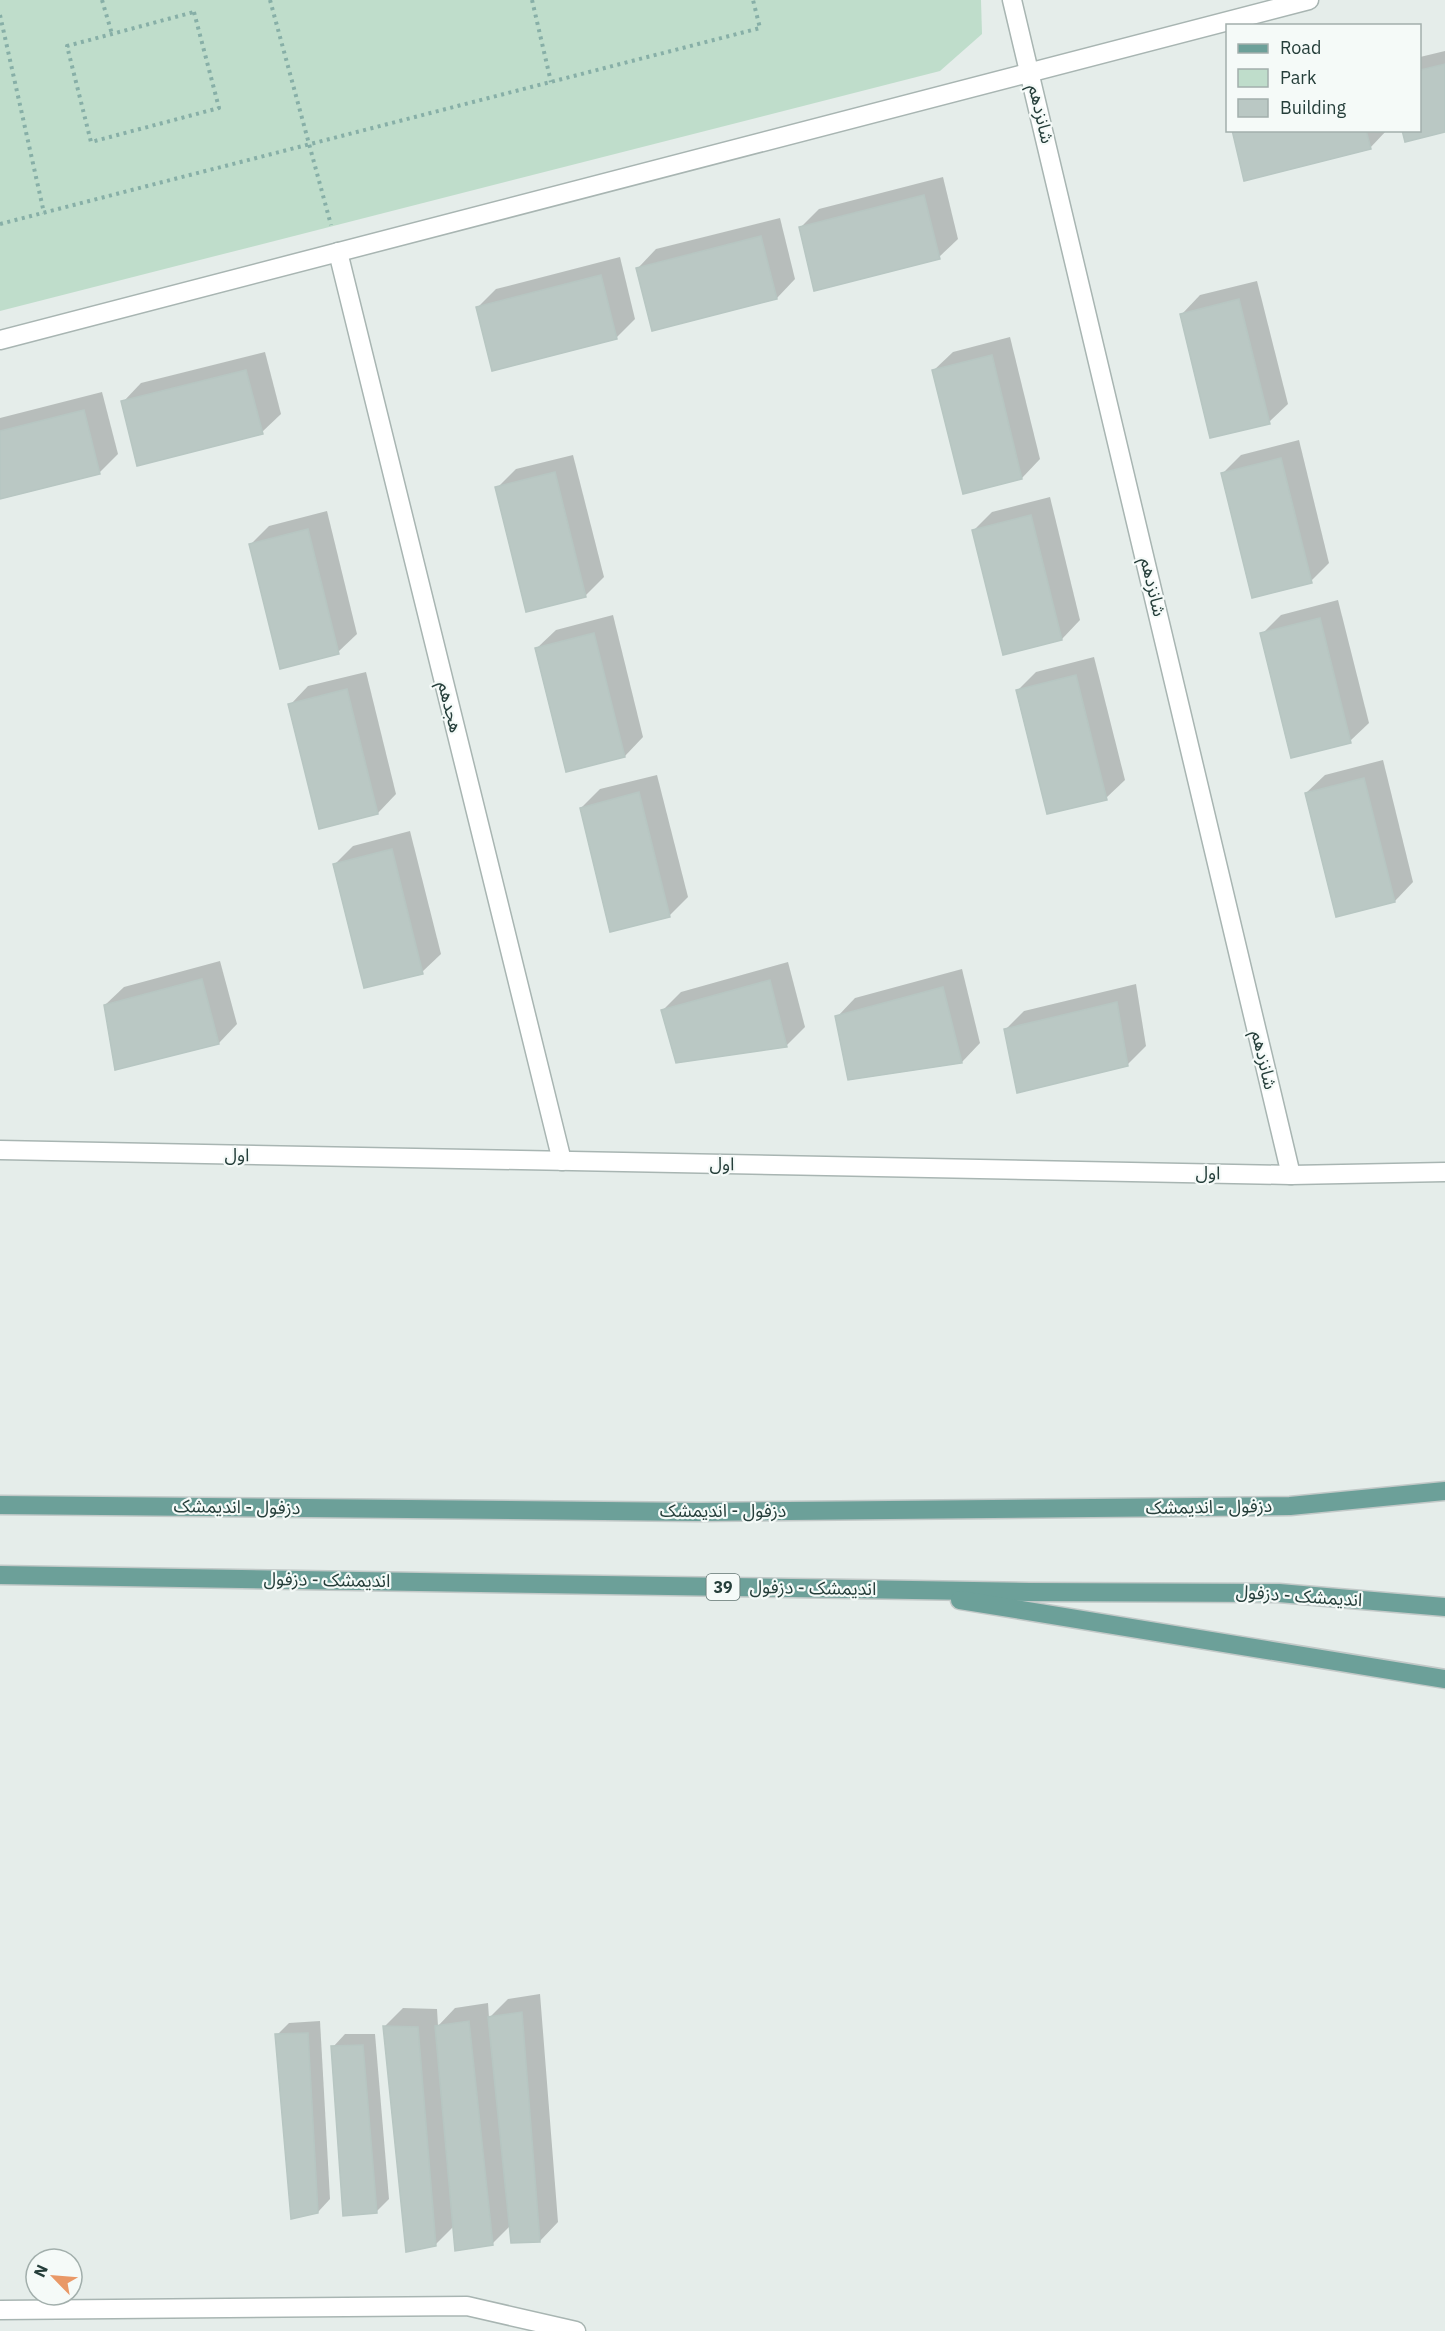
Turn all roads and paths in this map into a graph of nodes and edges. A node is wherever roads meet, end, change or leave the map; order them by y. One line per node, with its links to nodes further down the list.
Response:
1 (102, 0): 8 (path)
2 (270, 0): 11 (path)
3 (532, 0): 10 (path)
4 (753, 0): 10 (path)
5 (1012, 0): 9 (street, شانزدهم)
6 (1309, 0): 9 (street)
7 (0, 15): 12 (path)
8 (112, 34): 8 (path)
9 (1031, 72): 14 (street); 19 (street, شانزدهم)
10 (550, 82): 11 (path)
11 (309, 144): 12 (path); 14 (path)
12 (44, 213): 13 (path)
13 (0, 224)
14 (338, 252): 15 (street); 17 (street, هجدهم)
15 (0, 340)
16 (0, 1150): 17 (street, اول)
17 (562, 1161): 19 (street, اول)
18 (1445, 1172): 19 (street, اول)
19 (1291, 1175)
20 (1445, 1491): 21 (main road, دزفول - اندیمشک)
21 (0, 1505)
22 (0, 1575): 23 (main road, اندیمشک - دزفول / 39)
23 (896, 1590): 24 (main road, اندیمشک - دزفول / 39); 25 (main road)
24 (1445, 1607)
25 (1445, 1678)
26 (0, 2310): 27 (street)
27 (576, 2331)

